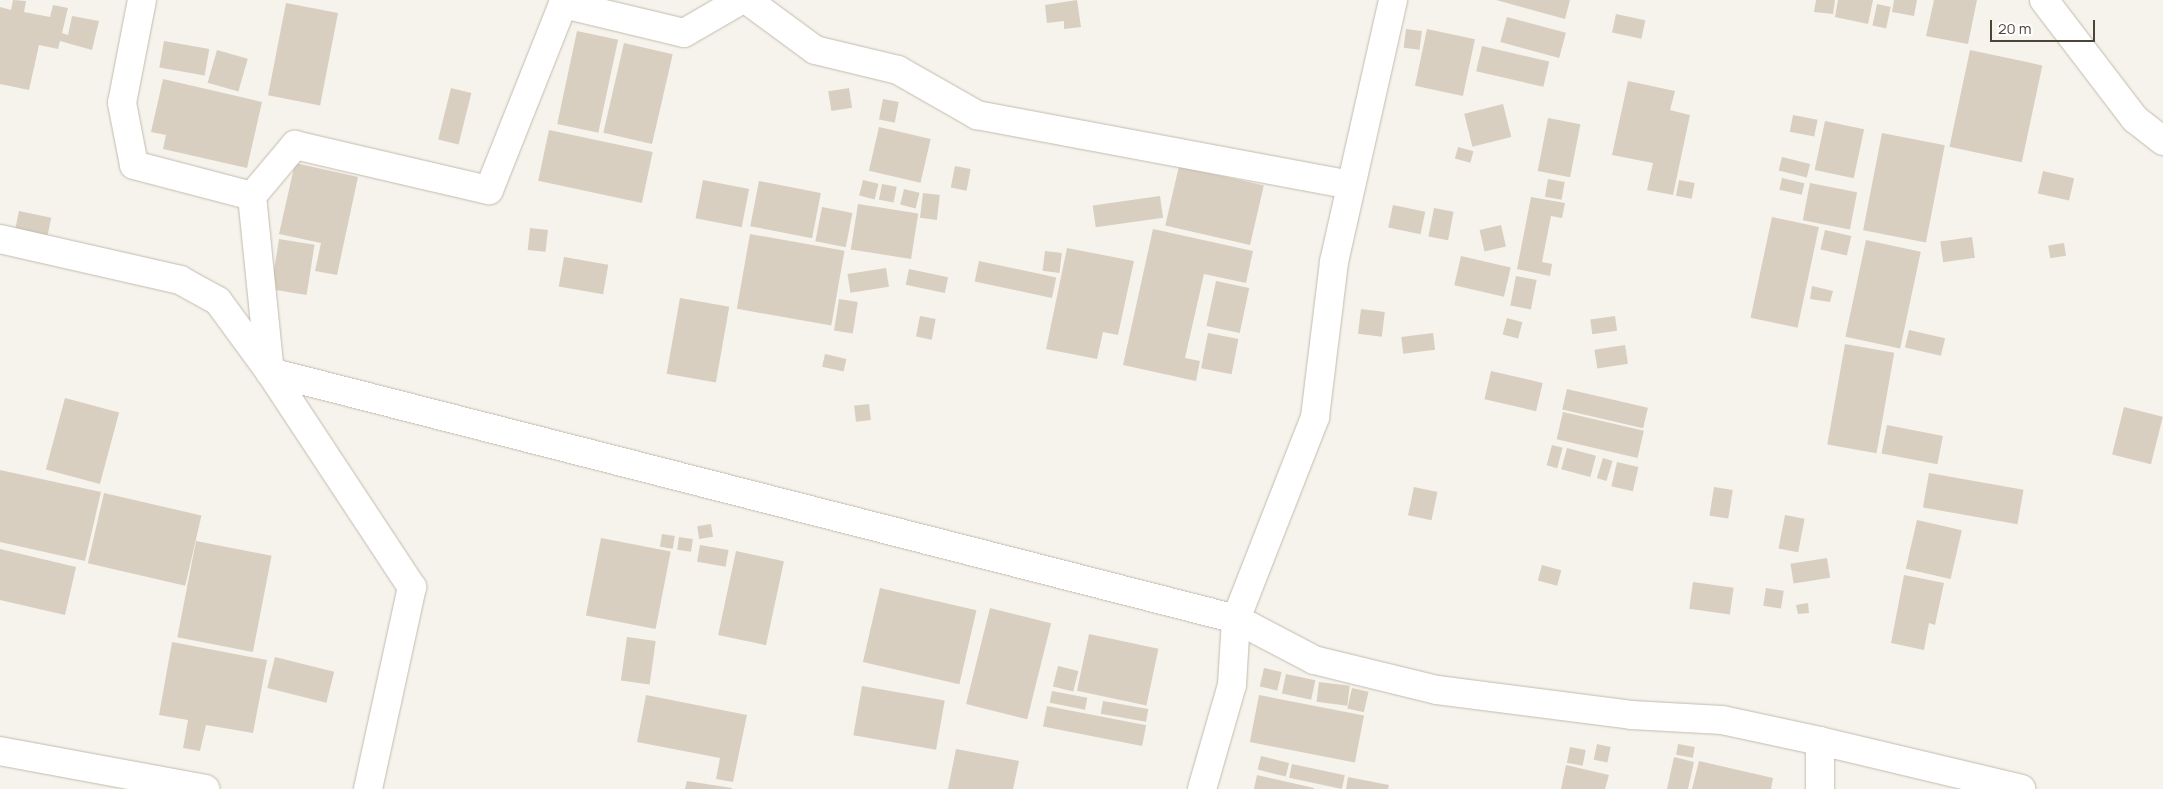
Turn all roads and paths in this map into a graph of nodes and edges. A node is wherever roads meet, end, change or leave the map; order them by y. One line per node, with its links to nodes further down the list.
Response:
1 (142, 0): 8 (street)
2 (741, 0): 8 (street)
3 (747, 0): 7 (street)
4 (1393, 0): 7 (street)
5 (2044, 0): 6 (street)
6 (2163, 141)
7 (1351, 185): 11 (street)
8 (252, 196): 10 (street)
9 (0, 239): 10 (street)
10 (270, 372): 11 (street); 15 (street)
11 (1236, 620): 12 (street); 16 (street)
12 (1820, 741): 17 (street); 18 (street)
13 (0, 750): 14 (street)
14 (206, 789)
15 (368, 789)
16 (1202, 789)
17 (1820, 789)
18 (2021, 789)

